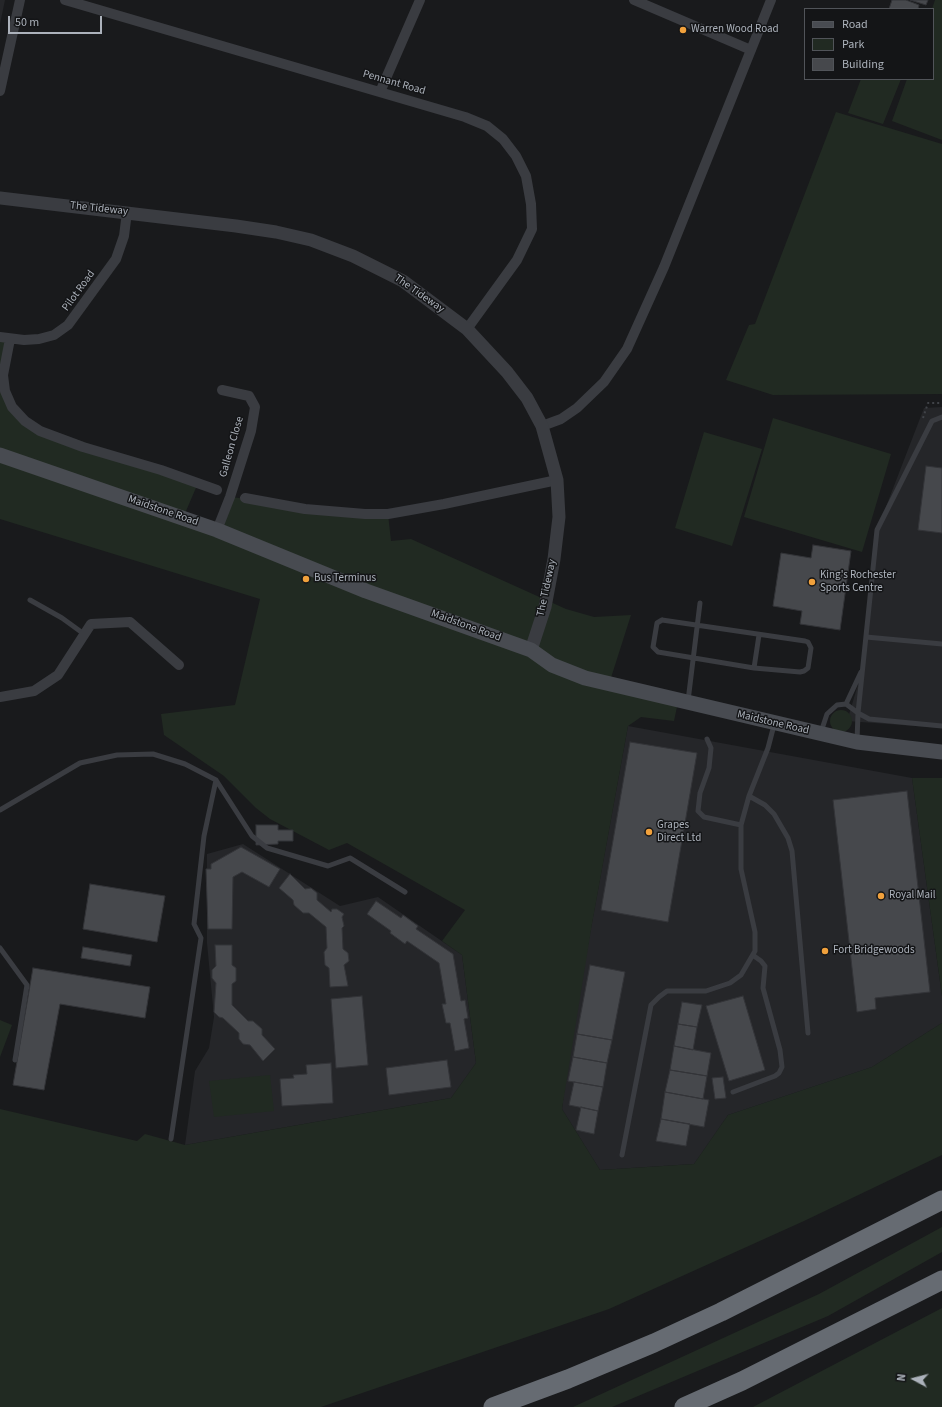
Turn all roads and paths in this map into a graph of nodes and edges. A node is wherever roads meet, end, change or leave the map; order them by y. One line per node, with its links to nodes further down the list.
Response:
1 (20, 0): 7 (street)
2 (65, 0): 8 (street, Pennant Road)
3 (420, 0): 8 (street)
4 (634, 0): 6 (street)
5 (771, 0): 6 (street)
6 (751, 50): 15 (street)
7 (0, 91)
8 (380, 92): 11 (street, Pennant Road)
9 (0, 198): 10 (street, The Tideway)
10 (127, 212): 11 (street, The Tideway); 12 (street, Pilot Road)
11 (467, 329): 15 (street, The Tideway)
12 (5, 338): 18 (street)
13 (222, 390): 20 (street, Galleon Close)
14 (942, 417): 26 (lane)
15 (542, 426): 17 (street, The Tideway)
16 (0, 455): 20 (main road, Maidstone Road)
17 (557, 480): 19 (street); 28 (street, The Tideway)
18 (217, 490)
19 (245, 498)
20 (217, 530): 28 (main road, Maidstone Road)
21 (30, 600): 24 (lane)
22 (700, 603): 23 (lane)
23 (698, 625): 25 (lane); 29 (lane); 29 (lane)
24 (84, 634): 30 (street); 33 (street)
25 (759, 635): 31 (lane); 31 (lane)
26 (866, 637): 27 (lane); 32 (lane)
27 (942, 644)
28 (531, 650): 34 (main road, Maidstone Road)
29 (693, 659): 31 (lane); 34 (lane)
30 (179, 665)
31 (754, 668)
32 (863, 668): 35 (lane); 36 (lane)
33 (0, 697)
34 (687, 704): 37 (main road, Maidstone Road)
35 (846, 704): 36 (lane); 39 (lane)
36 (858, 713): 38 (lane); 41 (lane)
37 (775, 724): 39 (main road, Maidstone Road); 44 (lane)
38 (942, 726)
39 (821, 734): 41 (main road, Maidstone Road)
40 (707, 738): 46 (lane)
41 (857, 742): 42 (main road, Maidstone Road)
42 (942, 752)
43 (216, 780): 45 (lane); 47 (lane); 53 (lane)
44 (749, 796): 46 (lane); 50 (lane)
45 (0, 810)
46 (741, 825): 49 (lane)
47 (405, 892)
48 (0, 948): 51 (lane)
49 (754, 956): 52 (lane); 54 (lane)
50 (808, 1033)
51 (15, 1060)
52 (733, 1092)
53 (171, 1140)
54 (622, 1155)
55 (942, 1200): 57 (highway)
56 (942, 1280): 58 (highway)
57 (493, 1407)
58 (684, 1407)

